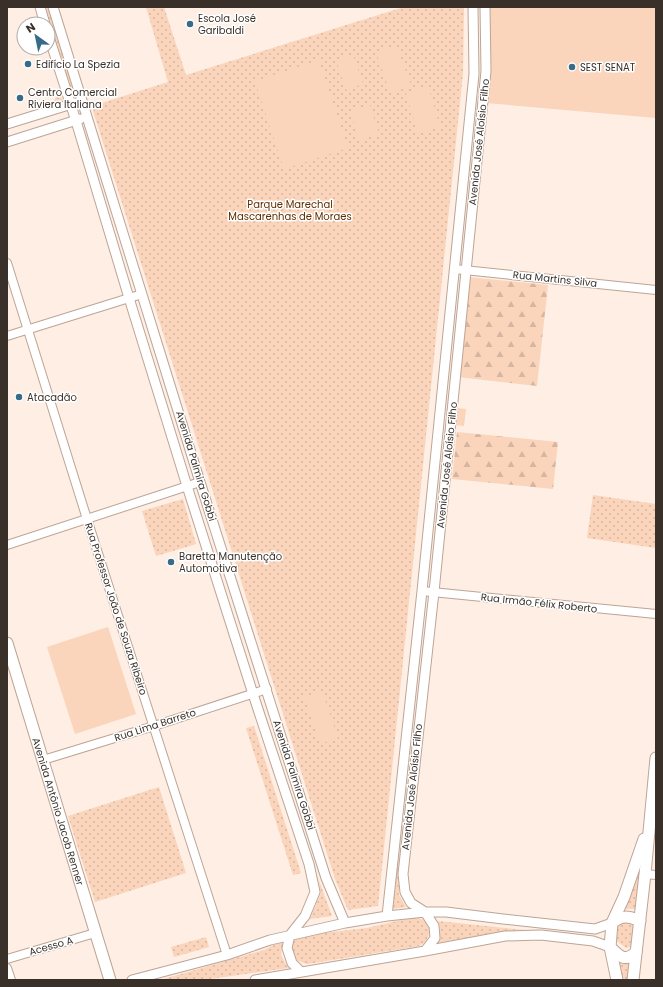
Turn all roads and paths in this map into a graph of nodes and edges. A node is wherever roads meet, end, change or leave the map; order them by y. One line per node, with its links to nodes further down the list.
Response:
1 (53, 7): 5 (street, Avenida Palmira Gobbi)
2 (472, 7): 12 (street, Avenida José Aloísio Filho)
3 (485, 7): 13 (street, Avenida José Aloísio Filho)
4 (55, 56): 6 (street, Avenida Palmira Gobbi)
5 (82, 101): 6 (street); 7 (street, Avenida Palmira Gobbi)
6 (70, 104): 8 (street, Avenida Palmira Gobbi); 9 (street)
7 (87, 117): 8 (street); 15 (street, Avenida Palmira Gobbi)
8 (76, 120): 10 (street); 16 (street, Avenida Palmira Gobbi)
9 (7, 124)
10 (7, 142)
11 (7, 263): 17 (street, Rua Professor João de Souza Ribeiro)
12 (454, 269): 13 (street, Rua Martins Silva); 23 (street, Avenida José Aloísio Filho)
13 (467, 270): 14 (street, Rua Martins Silva); 24 (street, Avenida José Aloísio Filho)
14 (656, 290)
15 (142, 294): 16 (street); 19 (street, Avenida Palmira Gobbi)
16 (129, 298): 17 (street); 20 (street, Avenida Palmira Gobbi)
17 (28, 329): 18 (street); 21 (street, Rua Professor João de Souza Ribeiro)
18 (7, 336)
19 (200, 482): 20 (street); 27 (street, Avenida Palmira Gobbi)
20 (187, 486): 21 (street); 28 (street, Avenida Palmira Gobbi)
21 (87, 519): 22 (street); 29 (street, Rua Professor João de Souza Ribeiro)
22 (7, 545)
23 (422, 591): 24 (street, Rua Irmão Félix Roberto); 35 (street, Avenida José Aloísio Filho)
24 (434, 592): 25 (street, Rua Irmão Félix Roberto); 34 (street, Avenida José Aloísio Filho)
25 (656, 614)
26 (7, 643): 31 (main road, Avenida Antônio Jacob Renner)
27 (267, 689): 28 (street, Rua Lima Barreto); 37 (street, Avenida Palmira Gobbi)
28 (253, 694): 29 (street, Rua Lima Barreto); 40 (street, Avenida Palmira Gobbi)
29 (154, 726): 31 (street, Rua Lima Barreto); 44 (street, Rua Professor João de Souza Ribeiro)
30 (656, 758): 32 (main road)
31 (43, 760): 39 (main road, Avenida Antônio Jacob Renner)
32 (650, 822): 33 (main road); 38 (main road)
33 (650, 874): 36 (main road)
34 (425, 912): 35 (street); 38 (street); 42 (street)
35 (387, 916): 37 (street)
36 (640, 921): 38 (main road); 43 (main road)
37 (345, 923): 40 (street)
38 (612, 924): 41 (main road)
39 (95, 933): 45 (street, Acesso A); 49 (main road, Avenida Antônio Jacob Renner)
40 (290, 935): 44 (street); 47 (street)
41 (610, 947): 42 (street); 43 (main road); 52 (main road)
42 (425, 951): 47 (street)
43 (636, 952): 53 (main road)
44 (227, 954): 50 (street)
45 (7, 959)
46 (7, 968): 48 (street)
47 (301, 972): 51 (street)
48 (11, 980)
49 (110, 980)
50 (132, 980)
51 (255, 980)
52 (617, 980)
53 (633, 980)

